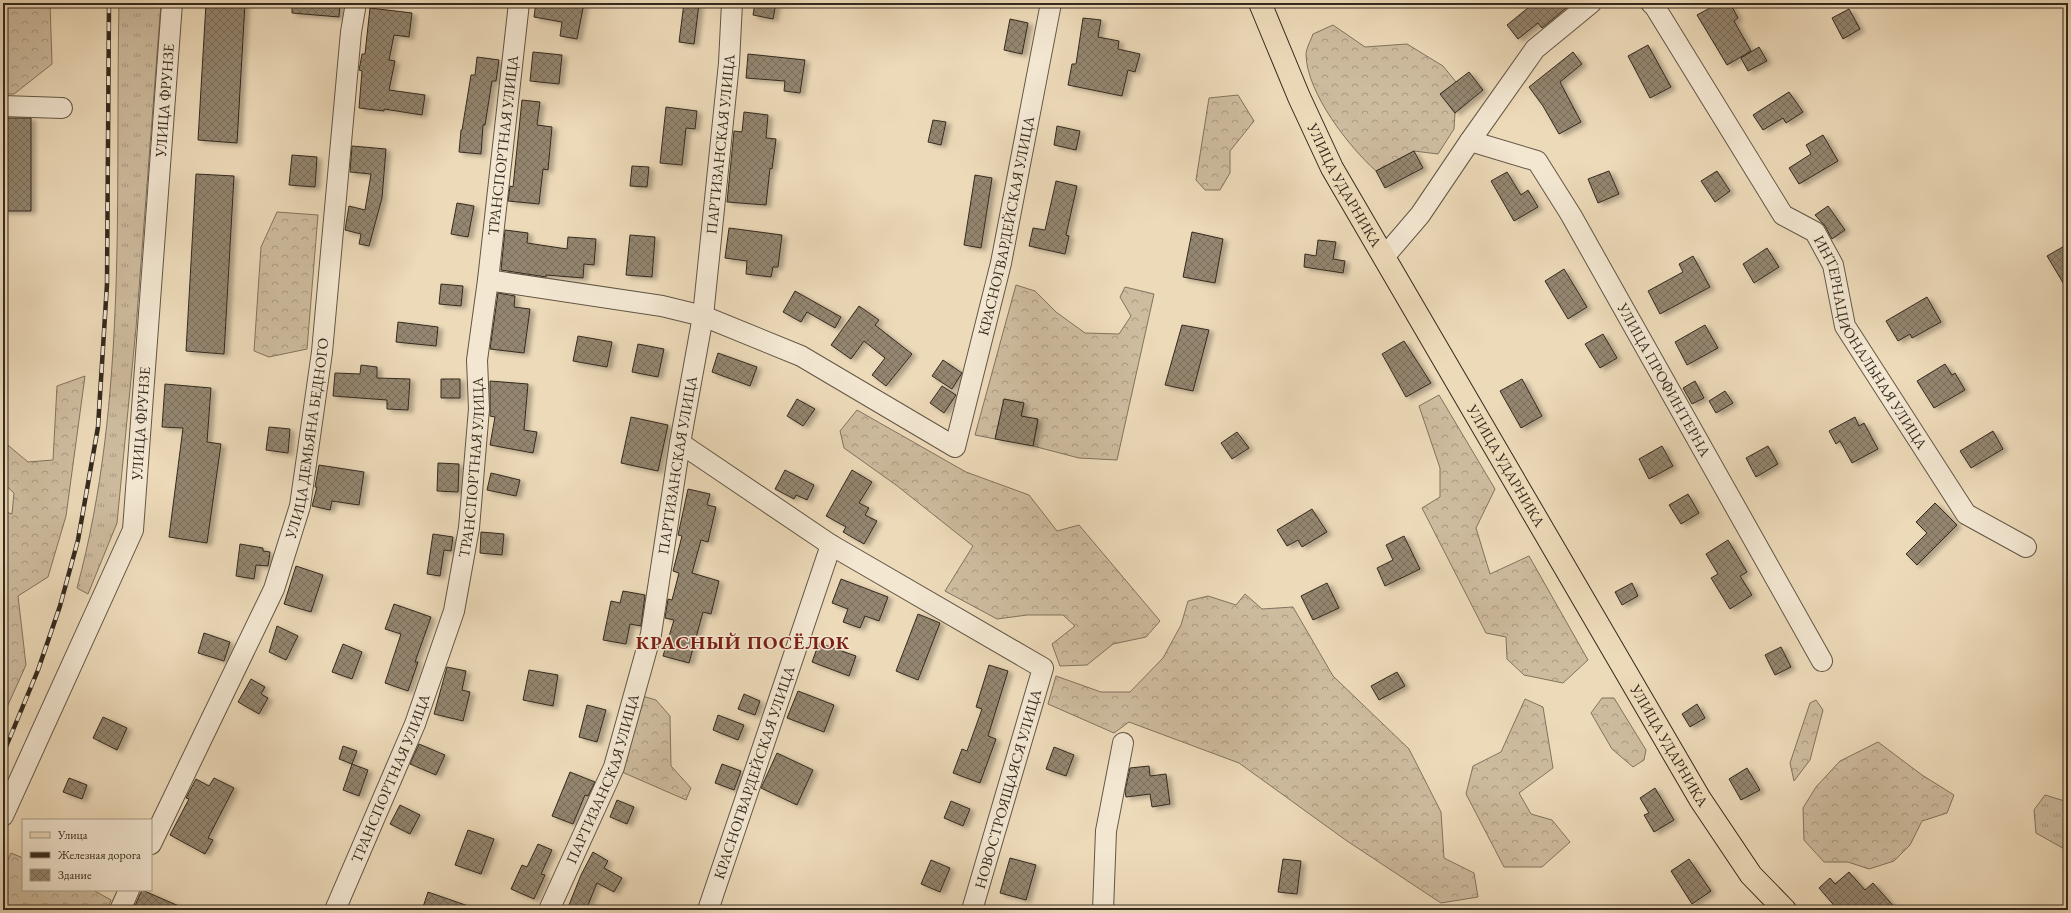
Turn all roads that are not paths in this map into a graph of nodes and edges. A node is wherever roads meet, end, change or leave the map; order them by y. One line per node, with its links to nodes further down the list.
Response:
1 (172, 3): 20 (street, УЛИЦА ФРУНЗЕ)
2 (356, 3): 21 (street, УЛИЦА ДЕМЬЯНА БЕДНОГО)
3 (519, 3): 13 (street, ТРАНСПОРТНАЯ УЛИЦА)
4 (732, 3): 14 (street, ПАРТИЗАНСКАЯ УЛИЦА)
5 (1051, 3): 14 (street, КРАСНОГВАРДЕЙСКАЯ УЛИЦА)
6 (1260, 3): 12 (main road, УЛИЦА УДАРНИКА)
7 (1591, 3): 11 (street)
8 (1651, 3): 17 (street, ИНТЕРНАЦИОНАЛЬНАЯ УЛИЦА)
9 (3, 106): 10 (street)
10 (62, 108)
11 (1470, 141): 12 (street); 18 (street, УЛИЦА ПРОФИНТЕРНА)
12 (1384, 257): 29 (main road, УЛИЦА УДАРНИКА)
13 (488, 280): 14 (street); 24 (street, ТРАНСПОРТНАЯ УЛИЦА)
14 (703, 316): 15 (street, ПАРТИЗАНСКАЯ УЛИЦА)
15 (680, 443): 16 (street); 25 (street, ПАРТИЗАНСКАЯ УЛИЦА)
16 (831, 545): 26 (street, КРАСНОГВАРДЕЙСКАЯ УЛИЦА); 27 (street, НОВОСТРОЯЩАЯСЯ УЛИЦА)
17 (2026, 546)
18 (1822, 661)
19 (1123, 743): 28 (street)
20 (3, 816)
21 (152, 842)
22 (129, 891): 23 (street)
23 (120, 910)
24 (335, 910)
25 (549, 910)
26 (708, 910)
27 (972, 910)
28 (1103, 910)
29 (1785, 910)

